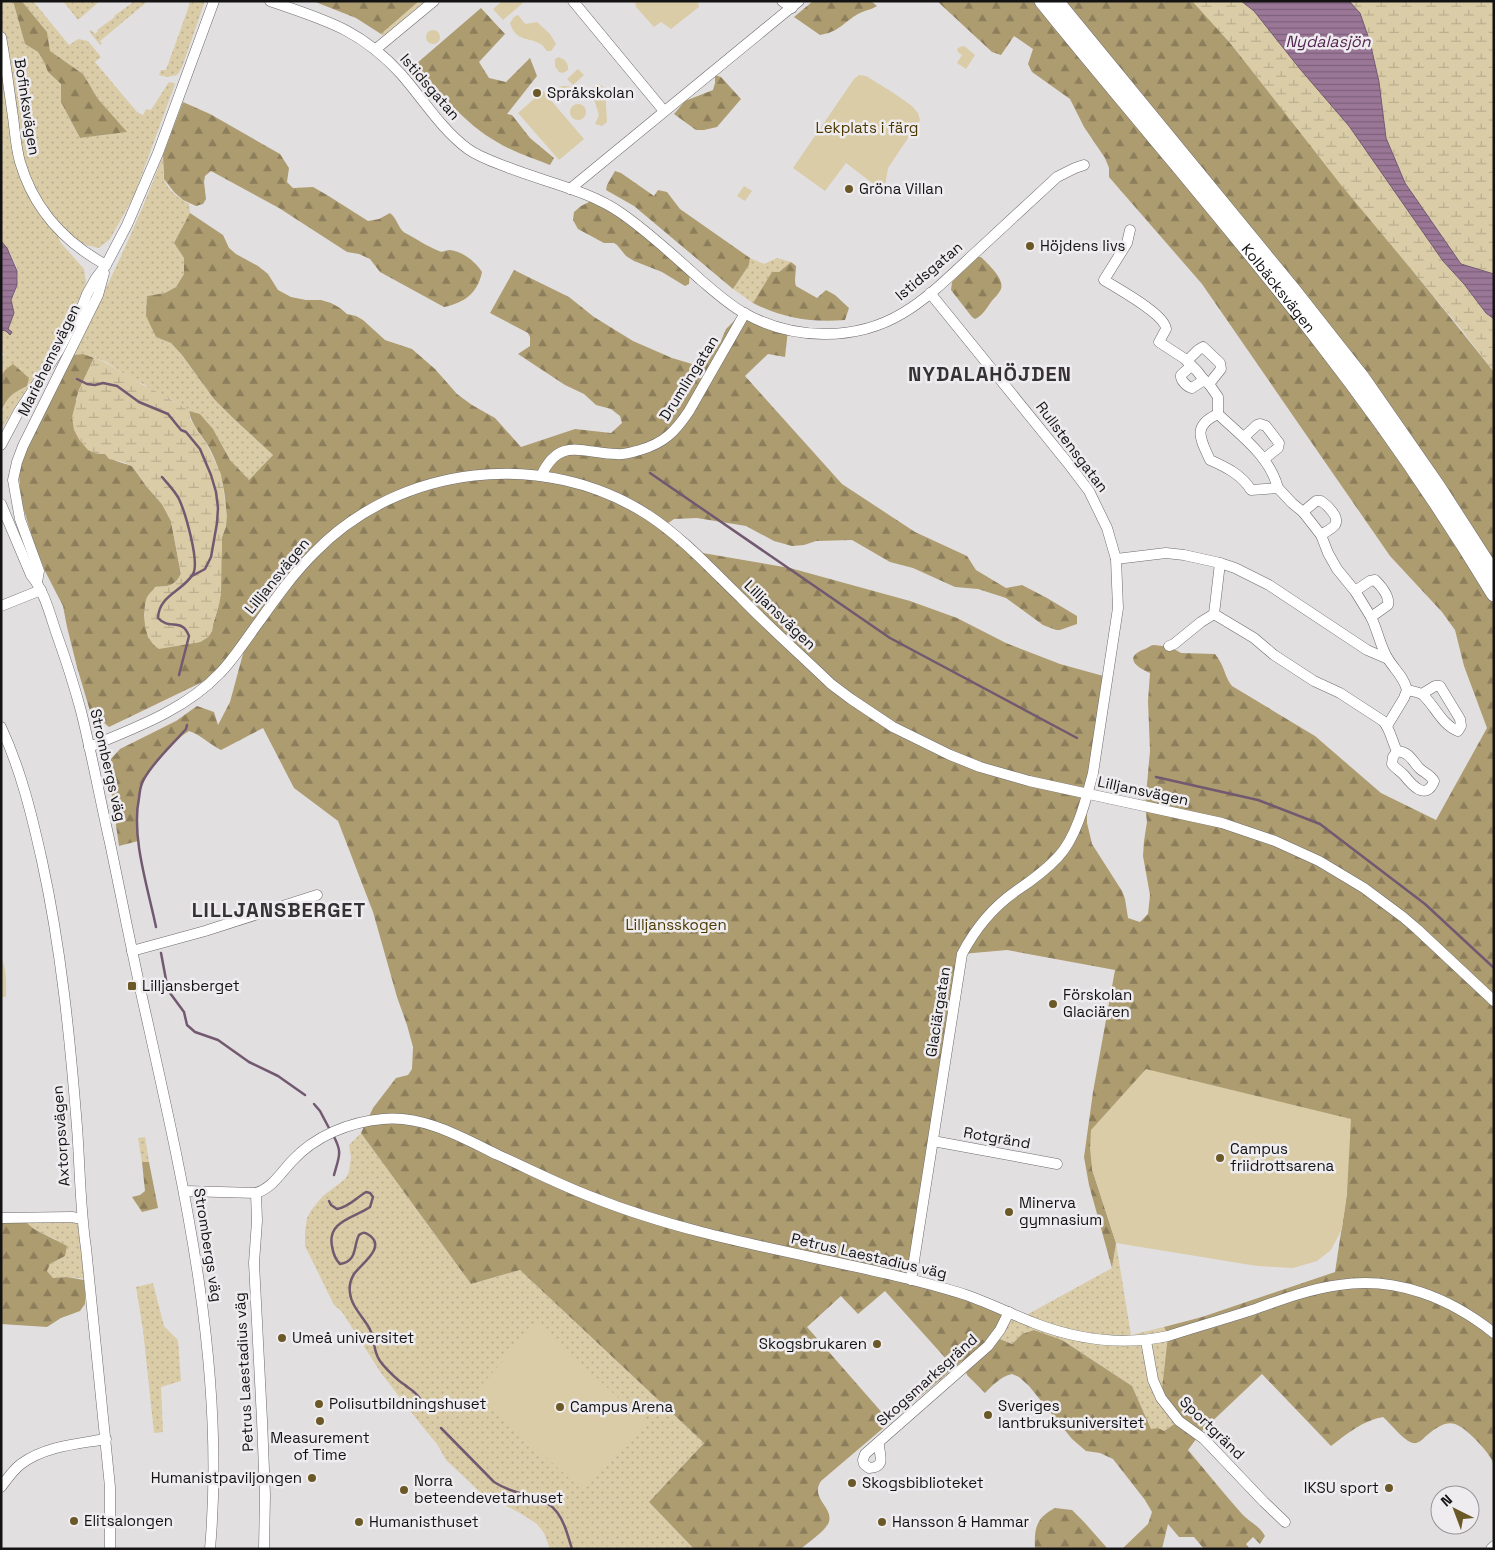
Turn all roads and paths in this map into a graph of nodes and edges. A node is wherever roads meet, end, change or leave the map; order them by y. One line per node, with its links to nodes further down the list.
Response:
1 (214, 1): 15 (street, Mariehemsvägen)
2 (270, 1): 10 (street, Istidsgatan)
3 (434, 1): 10 (street)
4 (573, 1): 11 (street)
5 (782, 1): 8 (street)
6 (1042, 1): 34 (highway, Kolbäcksvägen)
7 (1056, 1): 31 (highway, Kolbäcksvägen)
8 (795, 4): 11 (street)
9 (1, 37): 15 (street, Bofinksvägen)
10 (376, 49): 13 (street, Istidsgatan)
11 (664, 111): 13 (street)
12 (1084, 165): 16 (street, Istidsgatan)
13 (570, 189): 17 (street, Istidsgatan)
14 (1130, 230): 18 (street)
15 (106, 265): 22 (street, Mariehemsvägen); 32 (street, Mariehemsvägen)
16 (930, 294): 17 (street, Istidsgatan); 29 (street, Rullstensgatan)
17 (745, 314): 24 (street, Drumlingatan)
18 (1189, 364): 19 (street); 19 (street); 19 (street)
19 (1206, 382): 20 (street)
20 (1218, 414): 21 (street); 25 (street)
21 (1244, 437): 23 (street); 23 (street)
22 (1, 445)
23 (1264, 459): 25 (street)
24 (542, 476): 44 (street, Lilljansvägen); 46 (street, Lilljansvägen)
25 (1278, 488): 27 (street)
26 (1, 504): 32 (street)
27 (1303, 512): 28 (street); 28 (street)
28 (1321, 535): 33 (street)
29 (1116, 559): 30 (street); 46 (street, Rullstensgatan)
30 (1220, 563): 36 (street); 39 (street)
31 (1494, 574)
32 (39, 586): 35 (street); 44 (street, Strombergs väg)
33 (1356, 591): 37 (street); 37 (street)
34 (1494, 594)
35 (1, 606)
36 (1214, 614): 38 (street); 42 (street)
37 (1371, 618): 39 (street)
38 (1169, 646)
39 (1388, 659): 40 (street)
40 (1407, 690): 41 (street); 42 (street)
41 (1422, 694)
42 (1387, 726): 45 (street)
43 (1, 727): 55 (street, Axtorpsvägen)
44 (89, 748): 48 (street, Strombergs väg)
45 (1397, 751)
46 (1087, 794): 49 (street, Lilljansvägen); 50 (street, Glaciärgatan)
47 (318, 895): 48 (street)
48 (132, 951): 52 (street, Strombergs väg)
49 (1494, 1001)
50 (933, 1141): 51 (street, Rotgränd); 56 (street, Glaciärgatan)
51 (1057, 1164)
52 (184, 1191): 53 (street); 66 (street, Strombergs väg)
53 (256, 1194): 56 (street, Petrus Laestadius väg); 67 (street, Petrus Laestadius väg)
54 (1, 1218): 55 (street)
55 (82, 1219): 60 (street, Axtorpsvägen)
56 (911, 1280): 57 (street, Petrus Laestadius väg)
57 (1009, 1312): 59 (street, Petrus Laestadius väg); 61 (street, Skogsmarksgränd)
58 (1494, 1333): 59 (street, Petrus Laestadius väg)
59 (1146, 1341): 63 (street, Sportgränd)
60 (106, 1439): 62 (street); 65 (street, Axtorpsvägen)
61 (879, 1443)
62 (1, 1488)
63 (1285, 1522)
64 (1494, 1546): 68 (street)
65 (110, 1549)
66 (210, 1549)
67 (264, 1549)
68 (1491, 1549)

